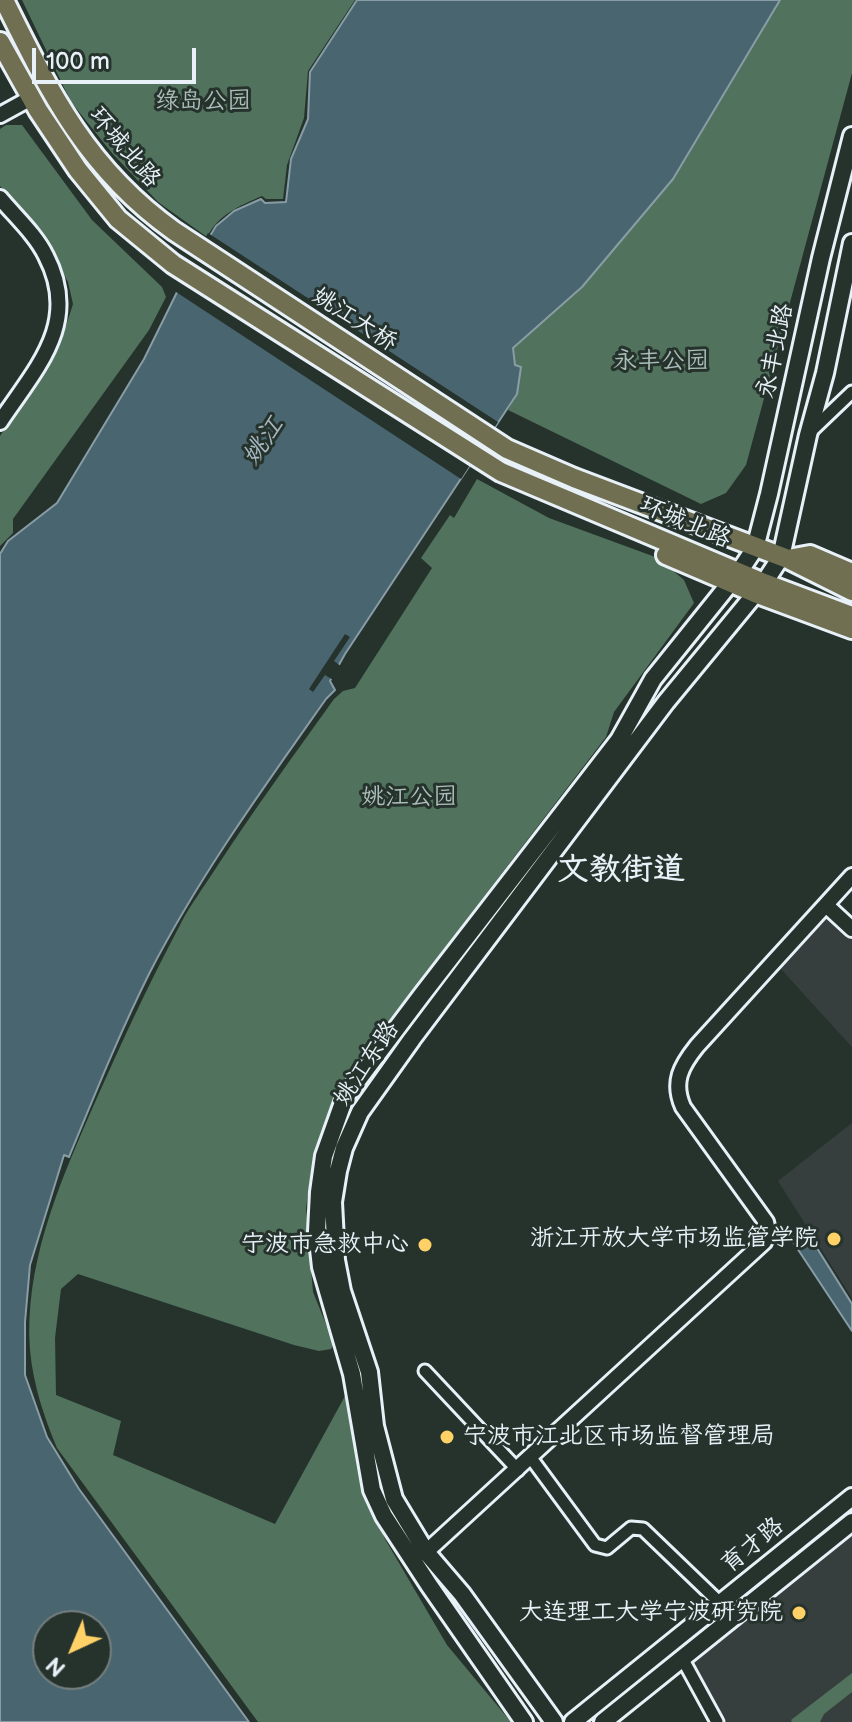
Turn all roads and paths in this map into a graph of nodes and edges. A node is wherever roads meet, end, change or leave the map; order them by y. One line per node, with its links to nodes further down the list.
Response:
1 (4, 0): 7 (main road, 环城北路)
2 (0, 42): 3 (main road, 环城北路)
3 (31, 98): 4 (street); 9 (main road, 环城北路)
4 (0, 115)
5 (852, 136): 15 (main road, 永丰北路)
6 (0, 198): 11 (street)
7 (174, 231): 13 (main road, 姚江大桥)
8 (852, 243): 12 (main road, 永丰北路)
9 (173, 264): 14 (main road, 姚江大桥)
10 (852, 392): 12 (street)
11 (0, 422)
12 (808, 435): 16 (main road, 永丰北路)
13 (507, 449): 15 (main road, 环城北路)
14 (501, 472): 18 (main road, 环城北路)
15 (755, 548): 16 (main road, 环城北路); 18 (main road, 永丰北路)
16 (784, 558): 17 (main road); 19 (main road, 永丰北路); 20 (main road, 环城北路)
17 (852, 573)
18 (734, 577): 19 (main road, 环城北路); 34 (main road, 姚江东路)
19 (759, 588): 21 (main road, 环城北路); 22 (main road); 31 (main road, 姚江东路)
20 (852, 591)
21 (852, 616)
22 (852, 629)
23 (852, 876): 24 (street)
24 (826, 905): 25 (street); 27 (street)
25 (852, 929)
26 (425, 1371): 28 (street)
27 (531, 1458): 28 (street); 32 (street)
28 (518, 1470): 31 (street)
29 (852, 1497): 32 (main road, 育才路)
30 (852, 1522): 33 (main road, 育才路)
31 (426, 1552): 35 (main road, 姚江东路)
32 (720, 1603): 36 (main road, 育才路)
33 (682, 1658): 37 (main road, 育才路); 38 (street)
34 (524, 1722)
35 (554, 1722)
36 (573, 1722)
37 (603, 1722)
38 (717, 1722)

